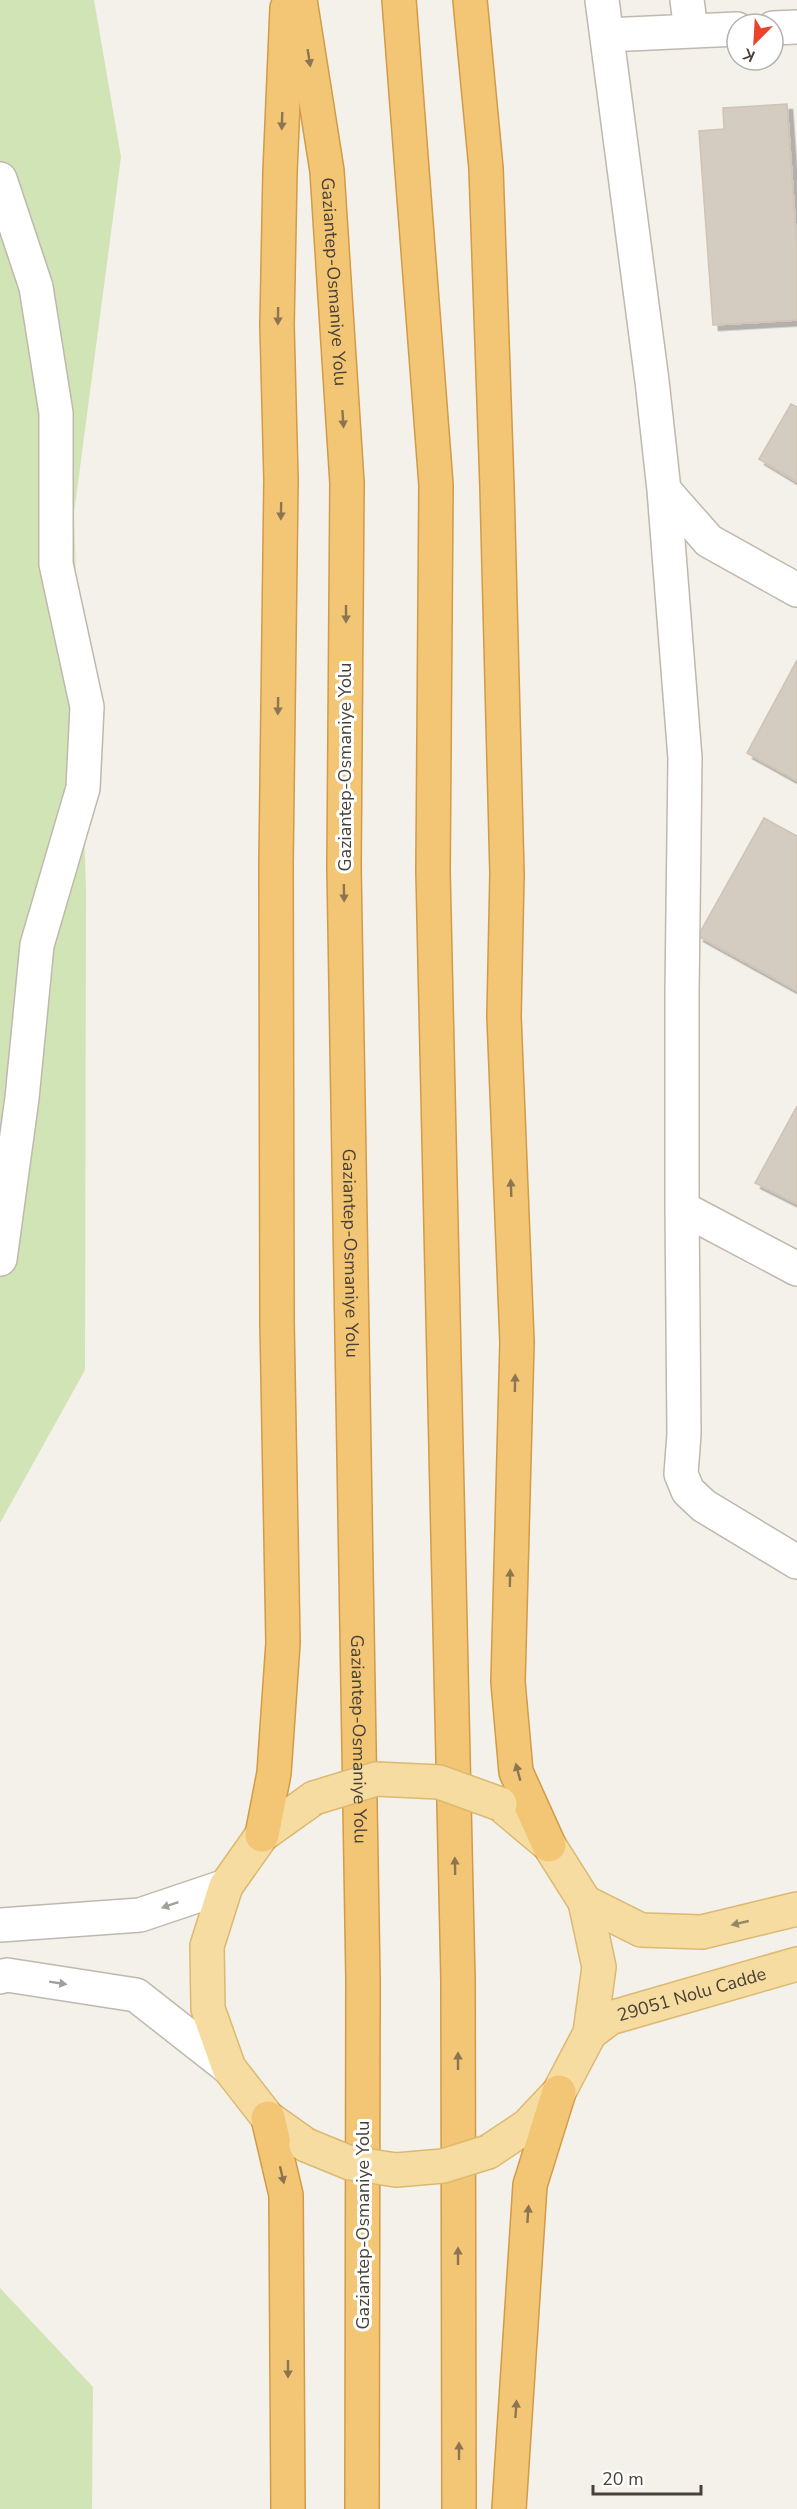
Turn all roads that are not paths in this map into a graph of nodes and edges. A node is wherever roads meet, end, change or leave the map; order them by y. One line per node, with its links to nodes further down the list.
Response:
1 (287, 0): 16 (highway, one-way to 16)
2 (300, 0): 29 (highway, Gaziantep-Osmaniye Yolu, one-way to 29)
3 (399, 0): 30 (highway, one-way to 3)
4 (470, 0): 17 (highway, one-way to 4)
5 (603, 0): 8 (street)
6 (689, 16): 7 (street); 8 (street)
7 (725, 26)
8 (606, 35): 10 (street)
9 (0, 179): 13 (street)
10 (664, 490): 11 (street); 12 (street)
11 (797, 590)
12 (682, 1208): 14 (street); 15 (street)
13 (0, 1259)
14 (797, 1269)
15 (797, 1562)
16 (262, 1835): 17 (main road, bridge); 18 (main road)
17 (549, 1845): 19 (main road)
18 (226, 1886): 21 (street, one-way to 21); 25 (main road)
19 (585, 1902): 20 (main road, one-way to 19); 24 (main road)
20 (797, 1909)
21 (0, 1925)
22 (797, 1965): 24 (main road, 29051 Nolu Cadde)
23 (0, 1977): 25 (street, one-way to 25)
24 (590, 2033): 26 (main road)
25 (229, 2068): 27 (main road)
26 (560, 2092): 27 (main road, bridge); 31 (highway, one-way to 26)
27 (268, 2118): 28 (highway, one-way to 28)
28 (288, 2509)
29 (362, 2509)
30 (459, 2509)
31 (509, 2509)

